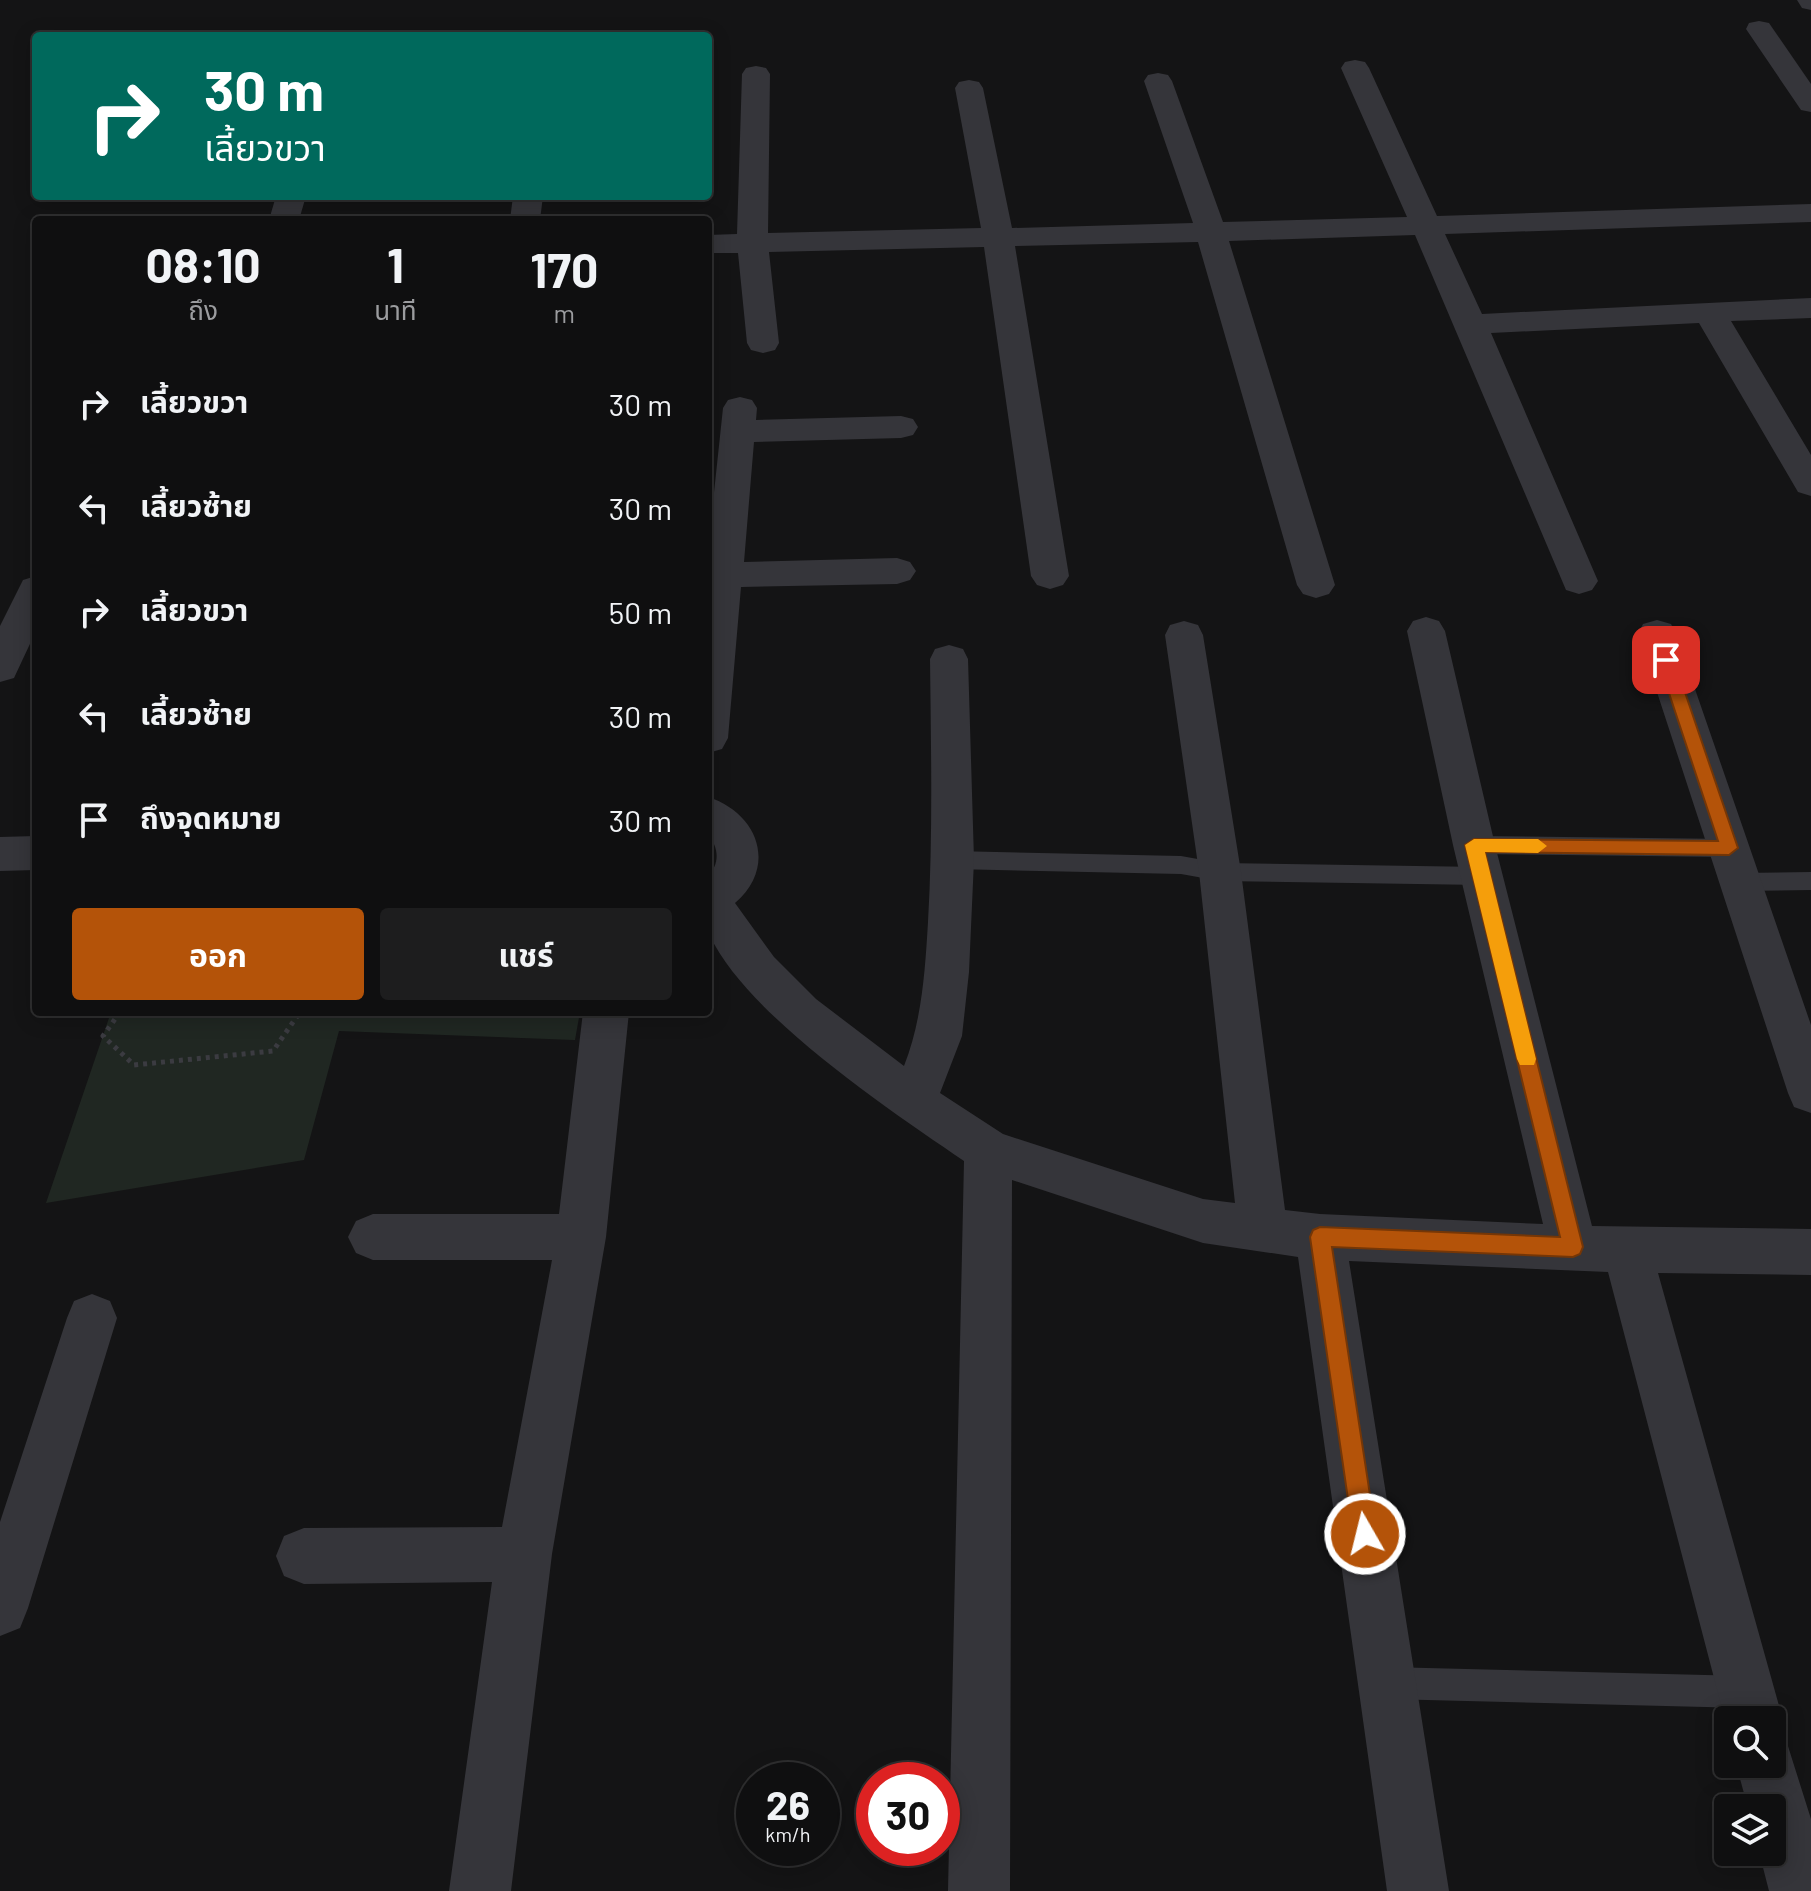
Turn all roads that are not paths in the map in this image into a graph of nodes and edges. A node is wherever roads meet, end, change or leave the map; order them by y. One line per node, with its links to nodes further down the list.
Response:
1 (1759, 29): 6 (street)
2 (1355, 68): 8 (street)
3 (756, 74): 11 (street)
4 (1158, 81): 9 (street)
5 (969, 88): 10 (street)
6 (1811, 104)
7 (1811, 213): 8 (street)
8 (1426, 224): 9 (street); 15 (street)
9 (1211, 232): 10 (street); 23 (street)
10 (998, 236): 11 (street); 21 (street)
11 (752, 241): 12 (street); 16 (street)
12 (712, 244)
13 (1811, 308): 14 (street)
14 (1710, 314): 15 (street); 18 (street)
15 (1471, 324): 22 (street)
16 (763, 343)
17 (901, 427): 20 (street)
18 (1811, 484)
19 (897, 571): 20 (street)
20 (717, 575): 29 (street)
21 (1050, 576)
22 (1579, 581)
23 (1316, 585)
24 (32, 600): 30 (street)
25 (1426, 631): 35 (street)
26 (1657, 634): 36 (street)
27 (1184, 635): 37 (street)
28 (949, 659): 34 (street)
29 (712, 666)
30 (0, 668)
31 (712, 815): 39 (street)
32 (32, 853): 33 (street)
33 (0, 854)
34 (953, 860): 37 (lane); 43 (street)
35 (1478, 861): 36 (lane); 37 (lane); 49 (street)
36 (1734, 865): 38 (lane); 42 (street)
37 (1220, 872): 45 (street)
38 (1811, 881)
39 (712, 897)
40 (712, 906): 43 (street)
41 (606, 1016): 47 (street)
42 (1811, 1093)
43 (914, 1101): 44 (street)
44 (988, 1151): 45 (street); 60 (street)
45 (1263, 1230): 48 (street)
46 (373, 1237): 47 (street)
47 (581, 1237): 53 (street)
48 (1320, 1237): 49 (street); 56 (street)
49 (1573, 1247): 50 (street)
50 (1627, 1250): 51 (street); 57 (street)
51 (1811, 1252)
52 (92, 1318): 55 (street)
53 (524, 1554): 54 (street); 59 (street)
54 (304, 1556)
55 (0, 1608)
56 (1387, 1683): 57 (lane); 61 (street)
57 (1750, 1706)
58 (1770, 1778): 62 (street)
59 (480, 1891)
60 (979, 1891)
61 (1418, 1891)
62 (1800, 1891)

